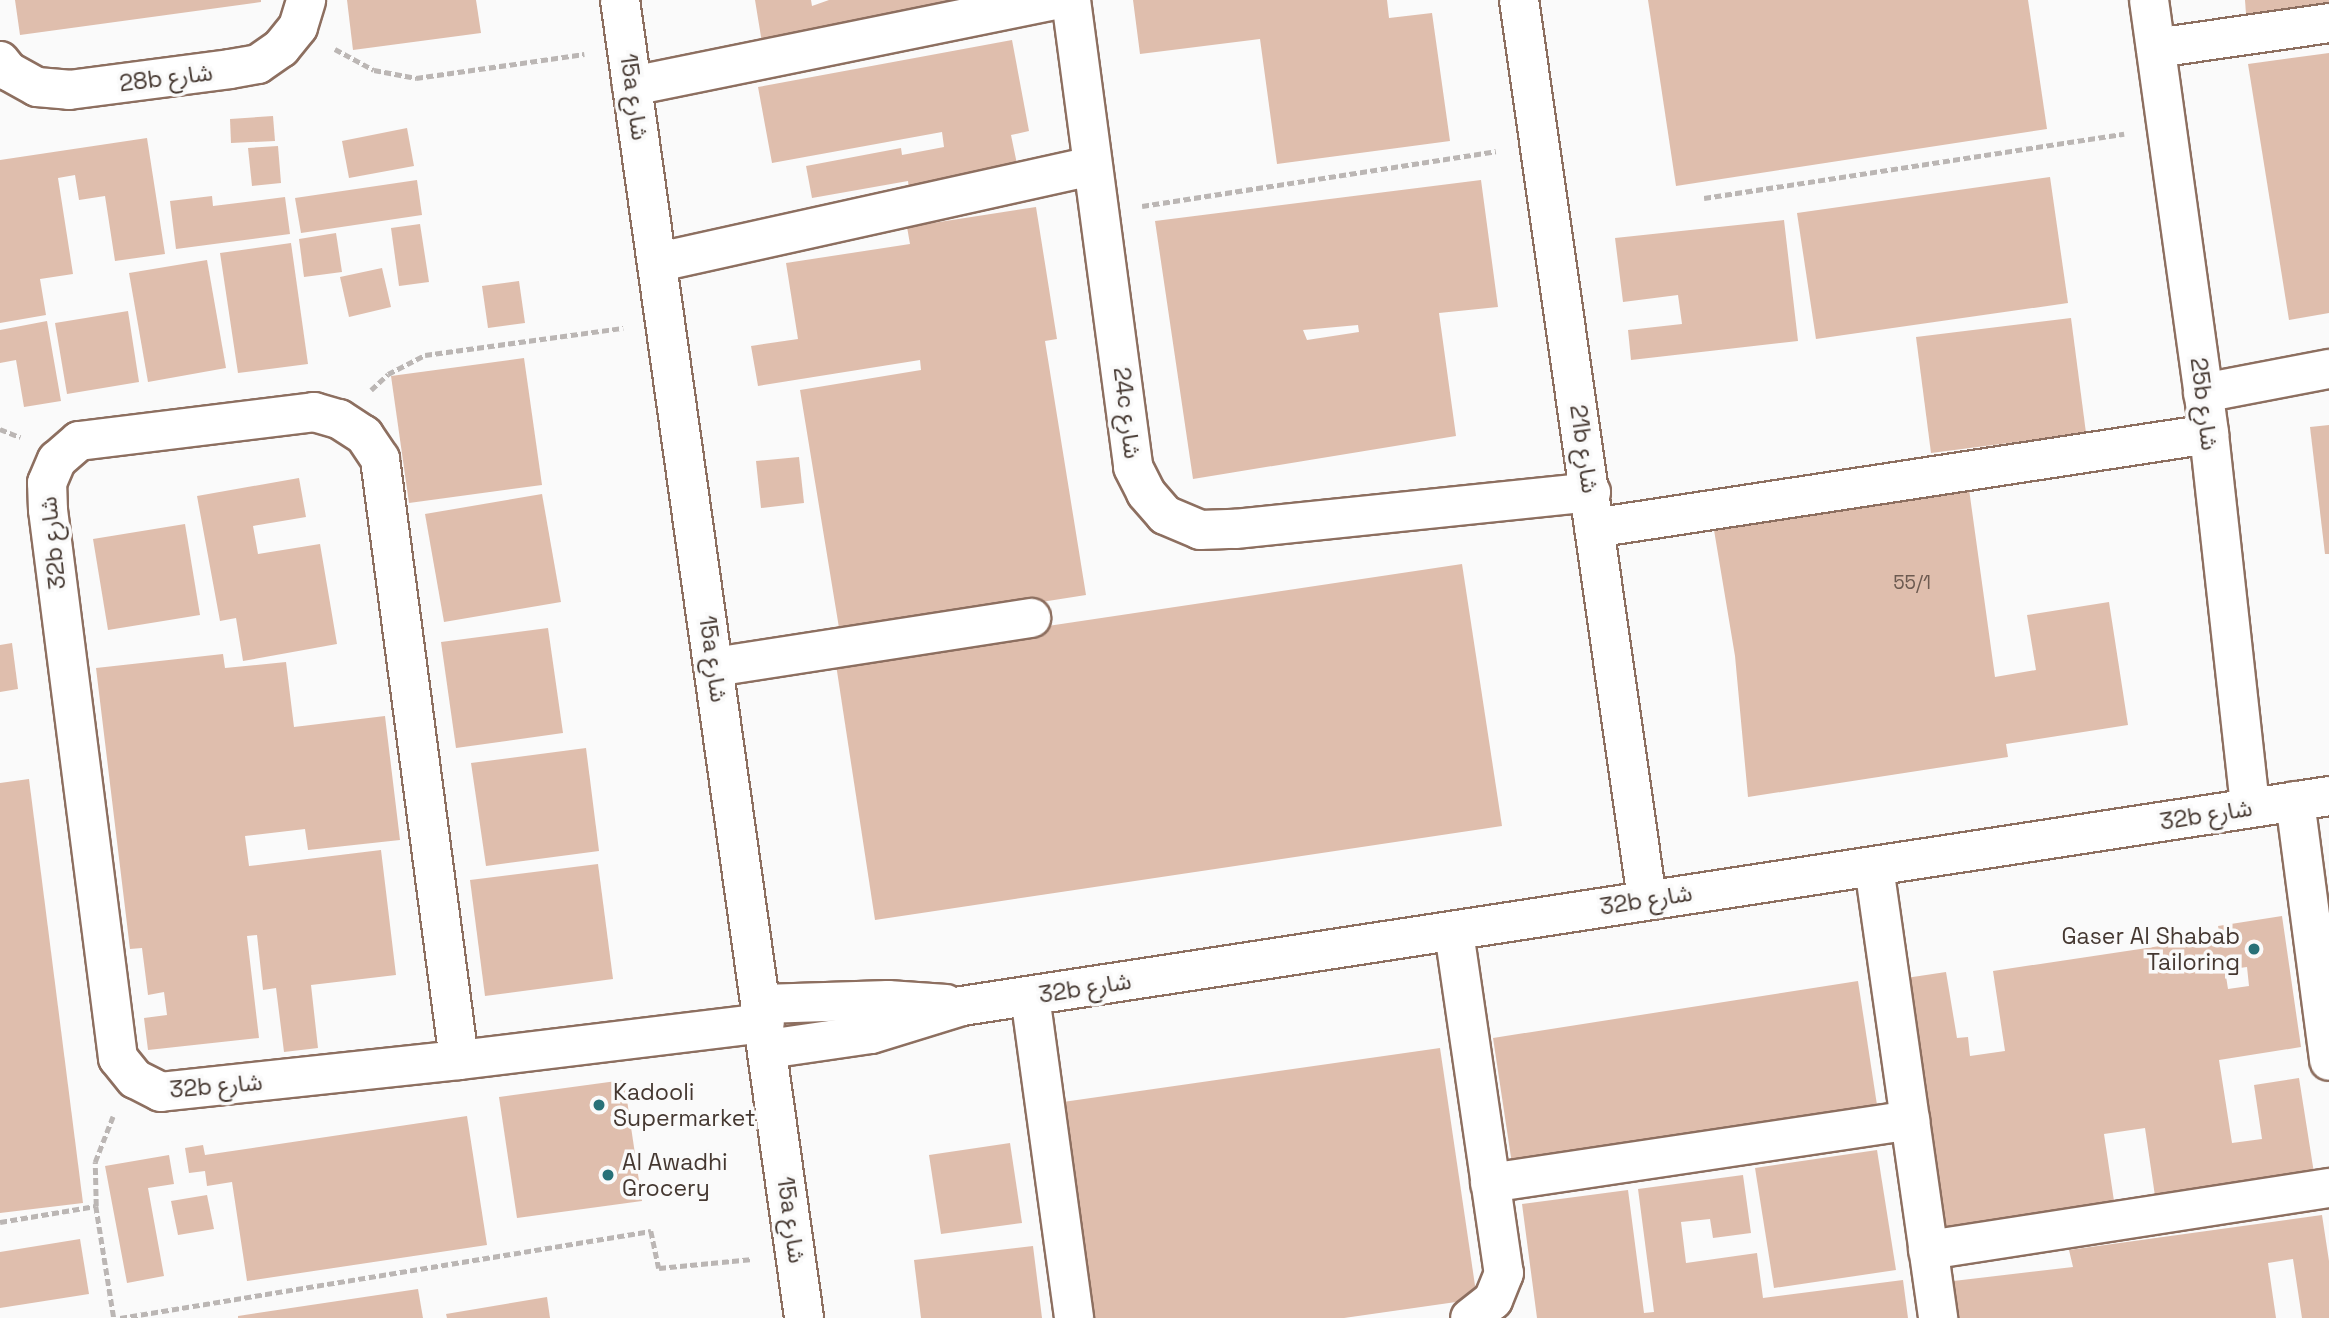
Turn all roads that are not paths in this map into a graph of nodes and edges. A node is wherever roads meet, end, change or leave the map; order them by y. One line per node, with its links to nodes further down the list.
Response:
1 (620, 0): 10 (street, 15a شارع)
2 (1055, 0): 10 (street)
3 (1071, 0): 11 (street, 24c شارع)
4 (1519, 0): 16 (street, 21b شارع)
5 (2149, 0): 8 (street, 25b شارع)
6 (302, 14): 9 (street, 28b شارع)
7 (2329, 23): 8 (street)
8 (2156, 48): 14 (street, 25b شارع)
9 (0, 61)
10 (632, 86): 12 (street, 15a شارع)
11 (1093, 166): 12 (street); 16 (street, 24c شارع)
12 (659, 262): 18 (street, 15a شارع)
13 (2329, 369): 14 (street)
14 (2203, 393): 15 (street, 25b شارع)
15 (2209, 434): 16 (street, 24c شارع); 20 (street, 25b شارع)
16 (1592, 510): 22 (street, 21b شارع)
17 (1031, 618): 18 (street)
18 (714, 667): 25 (street, 15a شارع)
19 (2312, 798): 20 (street, 32b شارع); 27 (street)
20 (2250, 808): 21 (street, 32b شارع)
21 (1874, 867): 22 (street, 32b شارع); 28 (street)
22 (1647, 899): 23 (street, 32b شارع)
23 (1454, 932): 24 (street, 32b شارع); 29 (street)
24 (1030, 996): 25 (street, 32b شارع); 33 (street)
25 (765, 1025): 26 (street, 32b شارع); 32 (street, 15a شارع)
26 (459, 1060): 26 (street, 32b شارع)
27 (2329, 1061)
28 (1910, 1120): 29 (street); 31 (street)
29 (1490, 1183): 34 (street)
30 (2329, 1188): 31 (street)
31 (1928, 1250): 35 (street)
32 (804, 1318)
33 (1074, 1318)
34 (1470, 1318)
35 (1938, 1318)

